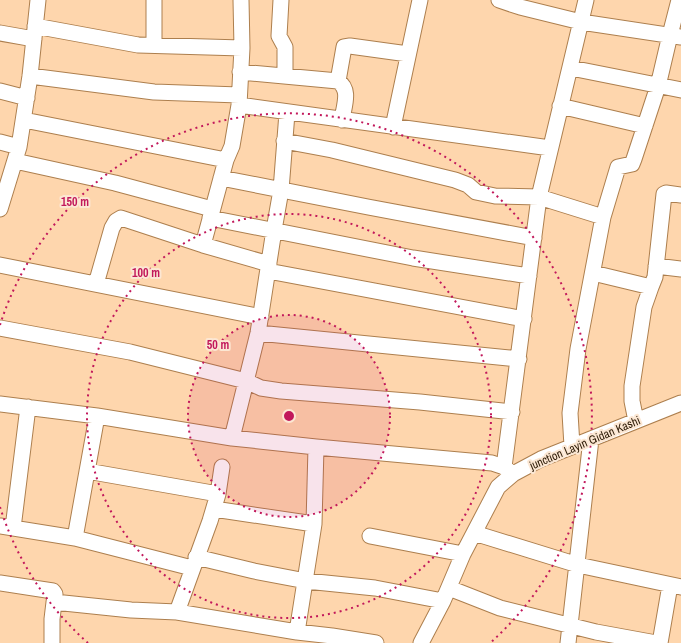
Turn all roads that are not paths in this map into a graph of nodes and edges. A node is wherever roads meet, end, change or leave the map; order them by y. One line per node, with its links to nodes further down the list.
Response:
1 (38, 0): 12 (street)
2 (154, 0): 14 (street)
3 (241, 0): 15 (street)
4 (281, 0): 20 (street)
5 (420, 0): 16 (street)
6 (500, 0): 9 (street)
7 (586, 0): 10 (street)
8 (679, 0): 13 (street)
9 (533, 5): 10 (street)
10 (581, 22): 13 (street); 17 (street)
11 (0, 32): 12 (street)
12 (35, 33): 14 (street); 19 (street)
13 (675, 36): 22 (street)
14 (154, 45): 15 (street)
15 (242, 48): 18 (street)
16 (408, 54): 21 (street); 32 (street)
17 (571, 68): 22 (street); 27 (street)
18 (240, 72): 20 (street); 26 (street)
19 (30, 76): 25 (street); 26 (street)
20 (285, 76): 21 (street)
21 (338, 81): 30 (street)
22 (658, 86): 23 (street); 31 (street)
23 (681, 90)
24 (0, 91): 25 (street)
25 (27, 98): 29 (street)
26 (239, 100): 28 (street); 37 (street)
27 (560, 106): 31 (street); 35 (street)
28 (287, 113): 30 (street); 33 (street)
29 (24, 120): 36 (street); 37 (street)
30 (342, 120): 32 (street)
31 (645, 126): 45 (street)
32 (393, 127): 35 (street)
33 (284, 141): 40 (street); 42 (street)
34 (0, 142): 36 (street)
35 (550, 148): 42 (street)
36 (17, 154): 39 (street); 44 (street)
37 (226, 160): 38 (street)
38 (221, 178): 40 (street); 44 (street)
39 (4, 183): 43 (street)
40 (282, 190): 46 (street); 47 (street)
41 (681, 196): 50 (street)
42 (539, 197): 45 (street); 47 (street)
43 (0, 209)
44 (211, 213): 46 (street); 48 (street)
45 (603, 217): 53 (street)
46 (274, 230): 51 (street); 54 (street)
47 (534, 238): 54 (street)
48 (203, 245): 51 (street); 55 (street)
49 (0, 265): 55 (street)
50 (656, 266): 52 (street); 56 (street)
51 (268, 267): 57 (street); 58 (street)
52 (681, 269)
53 (592, 273): 56 (street); 71 (street)
54 (529, 276): 58 (street)
55 (96, 284): 57 (street)
56 (651, 287): 68 (street)
57 (261, 317): 60 (street)
58 (524, 319): 61 (street)
59 (0, 328): 62 (street)
60 (258, 333): 61 (street); 62 (street)
61 (519, 359): 66 (street)
62 (246, 381): 66 (street); 69 (street)
63 (681, 403): 68 (street, junction Layin Gidan Kashi)
64 (0, 404): 65 (street)
65 (28, 407): 67 (street); 79 (street)
66 (512, 412): 74 (street)
67 (97, 416): 69 (street); 75 (street)
68 (636, 421): 70 (street, junction Layin Gidan Kashi)
69 (232, 438): 72 (street)
70 (591, 439): 71 (street, junction Layin Gidan Kashi); 85 (street)
71 (572, 446): 74 (street, junction Layin Gidan Kashi)
72 (316, 447): 74 (street); 78 (street)
73 (222, 467): 76 (street)
74 (509, 470): 80 (street, junction Layin Gidan Kashi)
75 (87, 471): 76 (street); 82 (street)
76 (218, 494): 77 (street)
77 (214, 509): 78 (street); 84 (street)
78 (314, 524): 86 (street)
79 (7, 527): 82 (street)
80 (474, 533): 83 (street, junction Layin Gidan Kashi); 85 (street)
81 (370, 536): 83 (street)
82 (75, 538): 84 (street)
83 (463, 554): 89 (street, junction Layin Gidan Kashi)
84 (194, 562): 86 (street); 91 (street)
85 (578, 565): 88 (street); 92 (street)
86 (306, 581): 89 (street); 93 (street)
87 (0, 583): 90 (street)
88 (676, 586): 99 (street)
89 (446, 594): 92 (street); 94 (street, junction Layin Gidan Kashi)
90 (54, 602): 91 (street); 95 (street)
91 (177, 612): 93 (street)
92 (571, 626): 97 (street); 98 (street)
93 (297, 632): 96 (street)
94 (426, 642)
95 (52, 643)
96 (376, 643)
97 (568, 643)
98 (656, 643)
99 (660, 643)

